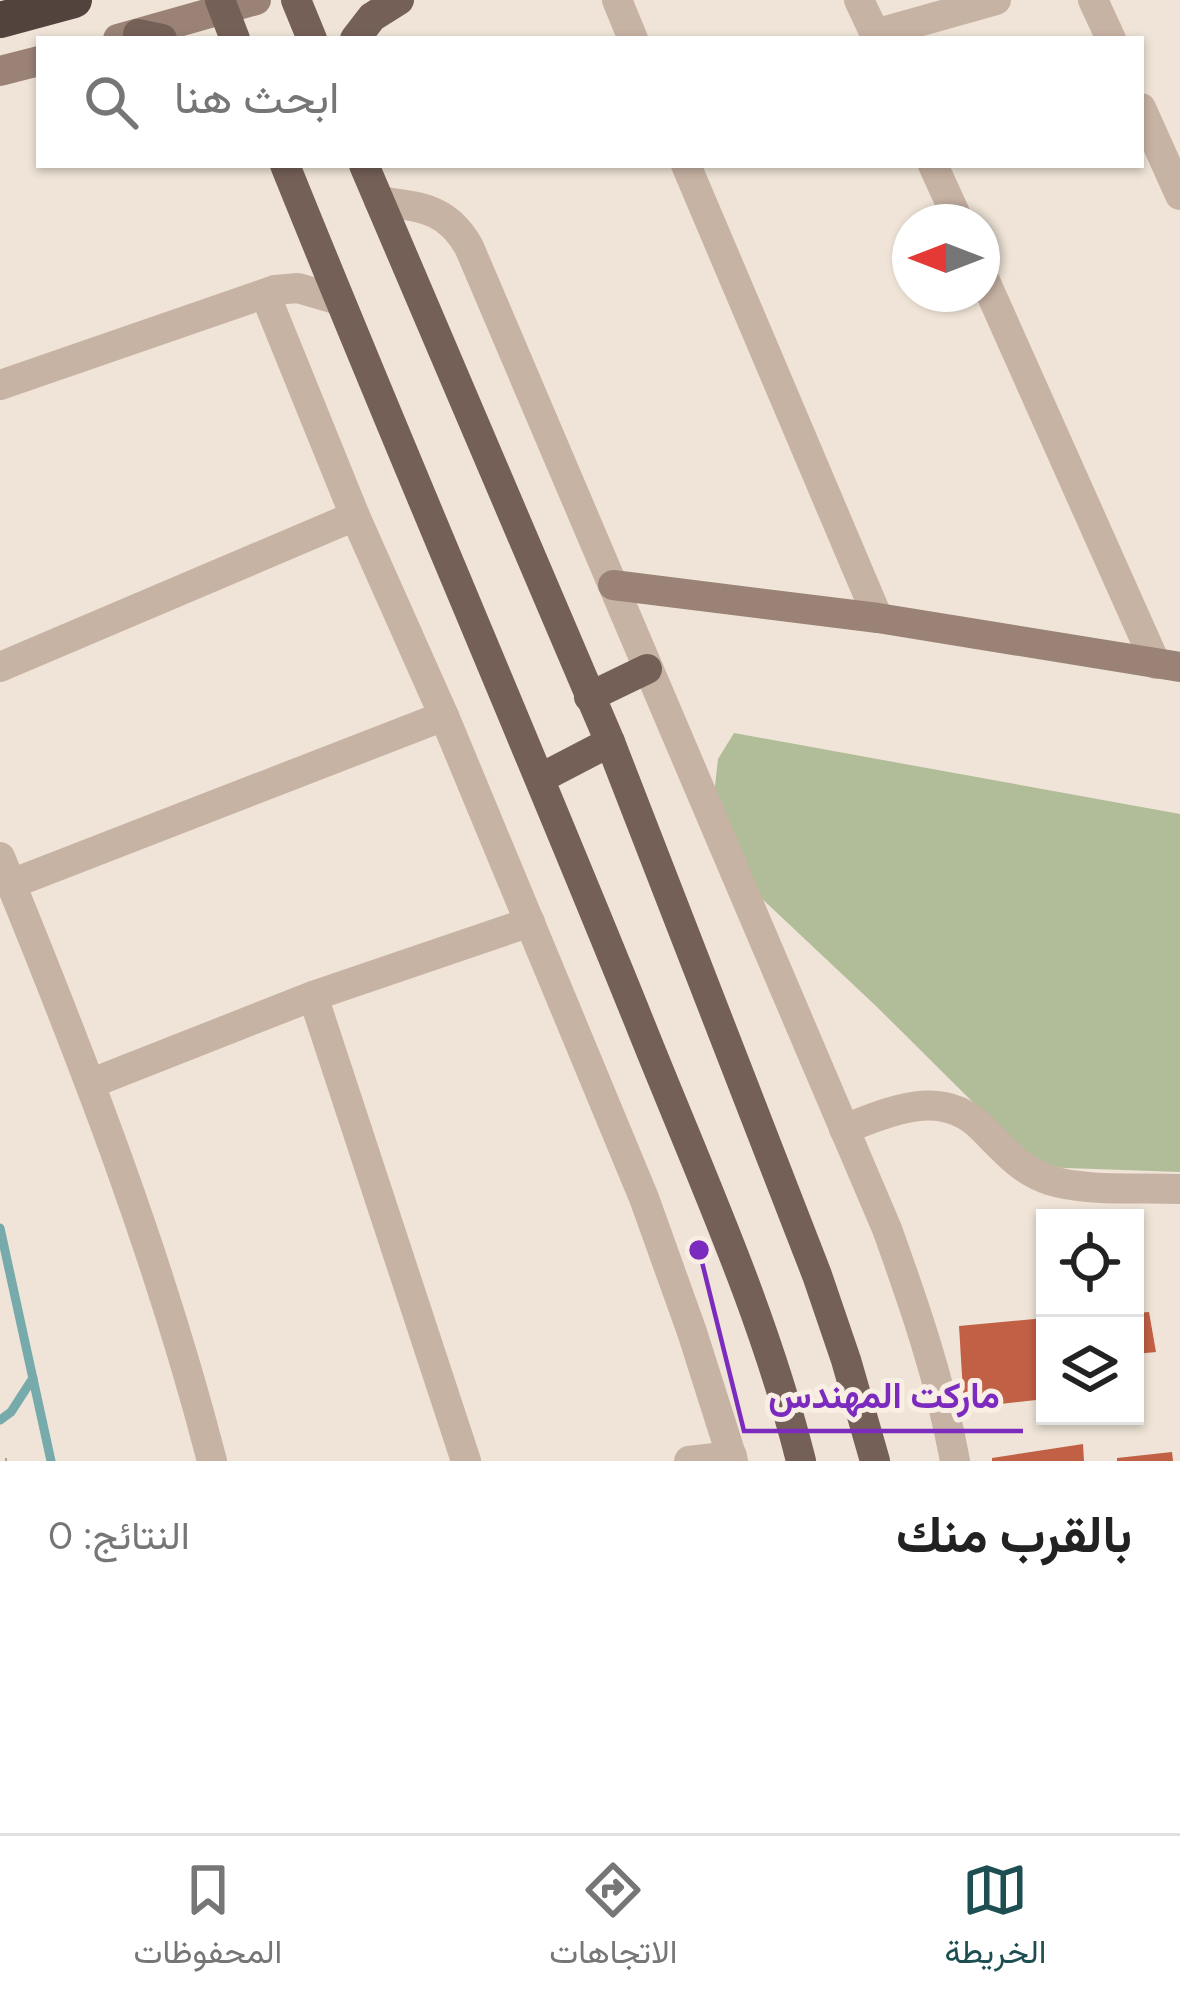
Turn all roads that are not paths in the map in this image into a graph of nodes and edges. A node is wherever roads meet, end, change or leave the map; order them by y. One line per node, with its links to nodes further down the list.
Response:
1 (74, 0): 10 (highway)
2 (256, 0): 9 (street)
3 (296, 0): 12 (main road)
4 (399, 0): 13 (main road)
5 (616, 0): 14 (street)
6 (859, 0): 15 (street)
7 (996, 0): 16 (street)
8 (1093, 0): 17 (street)
9 (226, 16): 11 (street)
10 (0, 20)
11 (144, 36)
12 (311, 36)
13 (358, 36)
14 (632, 36)
15 (876, 36)
16 (879, 36)
17 (1110, 36)
18 (36, 62): 19 (street)
19 (0, 71)
20 (1144, 115): 25 (street)
21 (286, 168): 29 (main road)
22 (365, 168): 26 (main road)
23 (687, 168): 34 (street)
24 (934, 168): 27 (street)
25 (1180, 196)
26 (379, 201): 33 (street); 38 (main road)
27 (951, 204)
28 (266, 293): 29 (street); 31 (street); 32 (street)
29 (339, 300): 41 (main road)
30 (1000, 312): 35 (street)
31 (0, 385)
32 (355, 516): 36 (street); 39 (street)
33 (613, 585): 34 (street); 37 (street)
34 (878, 618): 35 (street)
35 (1168, 666)
36 (0, 668)
37 (647, 669): 38 (main road); 46 (street)
38 (589, 697): 40 (main road)
39 (444, 716): 42 (street); 43 (street)
40 (610, 742): 41 (main road); 53 (main road)
41 (541, 778): 52 (main road)
42 (6, 870): 45 (street)
43 (530, 922): 44 (street); 48 (street)
44 (313, 996): 45 (street); 50 (street)
45 (92, 1083): 49 (street)
46 (844, 1129): 47 (street); 54 (street)
47 (1180, 1189)
48 (733, 1459): 51 (street)
49 (212, 1461)
50 (466, 1461)
51 (689, 1461)
52 (801, 1461)
53 (875, 1461)
54 (956, 1461)

